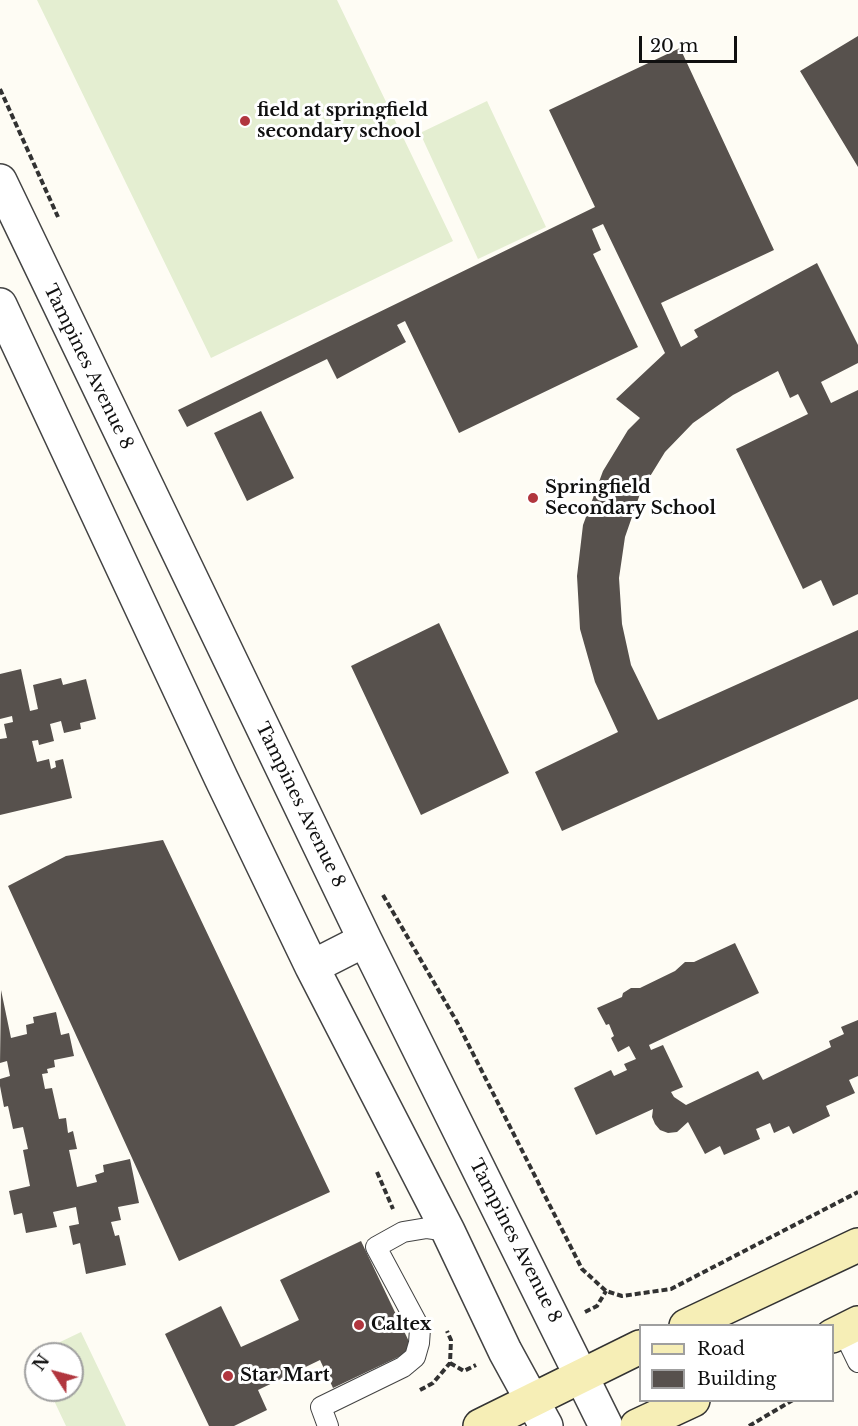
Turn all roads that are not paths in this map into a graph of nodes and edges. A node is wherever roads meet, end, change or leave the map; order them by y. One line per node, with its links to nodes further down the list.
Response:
1 (0, 181): 3 (street, Tampines Avenue 8)
2 (0, 305): 4 (street)
3 (365, 940): 4 (street); 11 (street, Tampines Avenue 8)
4 (312, 967): 5 (street)
5 (448, 1232): 13 (street); 14 (lane)
6 (858, 1245): 7 (main road)
7 (690, 1324)
8 (844, 1330): 10 (lane)
9 (639, 1347): 11 (main road)
10 (858, 1362)
11 (580, 1375): 13 (main road); 16 (street, Tampines Avenue 8)
12 (691, 1402): 17 (main road)
13 (539, 1413): 15 (main road)
14 (328, 1426)
15 (480, 1426)
16 (606, 1426)
17 (637, 1426)

